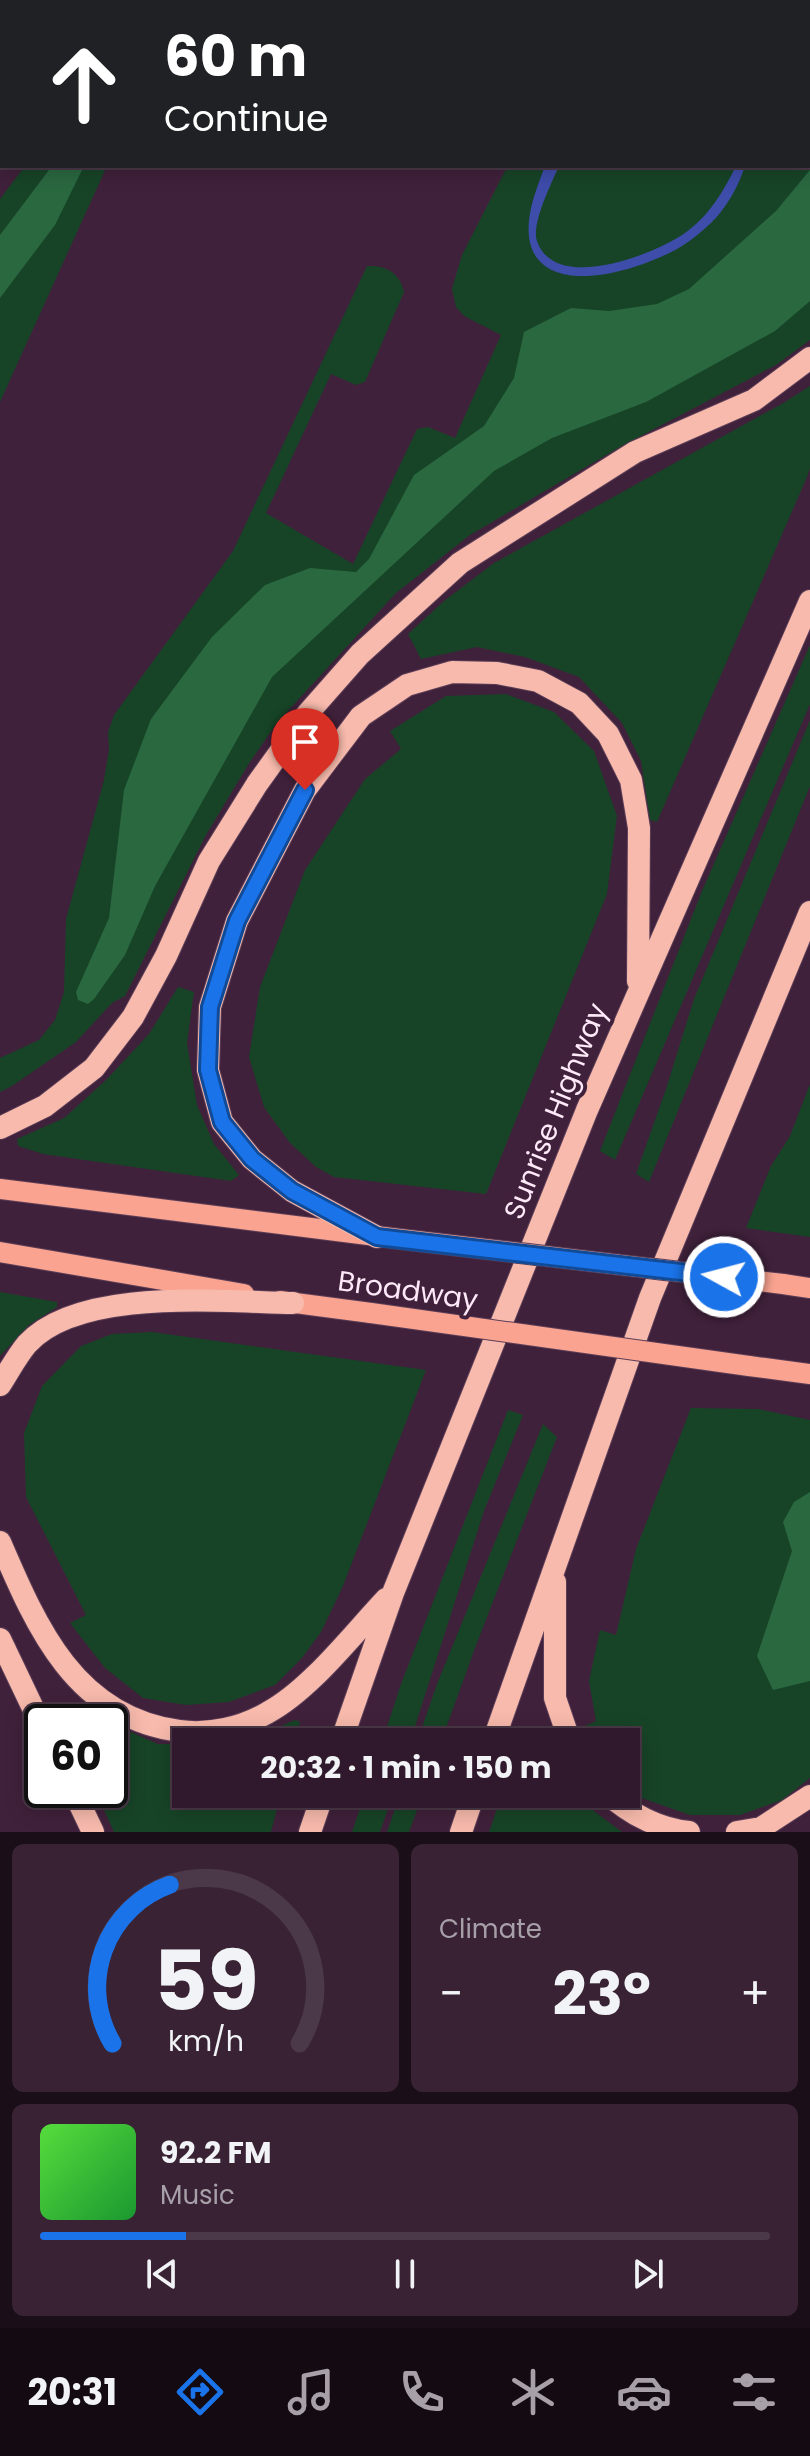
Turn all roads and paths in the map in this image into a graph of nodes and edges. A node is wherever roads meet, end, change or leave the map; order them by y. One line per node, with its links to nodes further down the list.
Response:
1 (810, 358): 7 (highway)
2 (810, 601): 6 (highway, Sunrise Highway)
3 (810, 912): 5 (highway)
4 (810, 950): 5 (highway)
5 (779, 981): 16 (highway)
6 (638, 991): 9 (highway); 17 (highway, Sunrise Highway)
7 (0, 1128)
8 (0, 1189): 9 (main road, Broadway)
9 (377, 1237): 11 (main road, Broadway, bridge)
10 (0, 1252): 12 (main road, Broadway)
11 (810, 1288)
12 (293, 1303): 13 (main road, Broadway, bridge); 14 (highway)
13 (810, 1374)
14 (0, 1385)
15 (0, 1542): 17 (highway)
16 (554, 1566): 21 (highway); 22 (highway)
17 (393, 1593): 20 (highway, Sunrise Highway)
18 (0, 1639): 19 (highway)
19 (31, 1704)
20 (346, 1728)
21 (498, 1728)
22 (565, 1728)
23 (810, 1796): 32 (highway)
24 (82, 1808): 28 (highway)
25 (318, 1808): 29 (highway)
26 (469, 1808): 30 (highway)
27 (626, 1808): 31 (highway)
28 (93, 1832)
29 (310, 1832)
30 (461, 1832)
31 (689, 1832)
32 (737, 1832)

